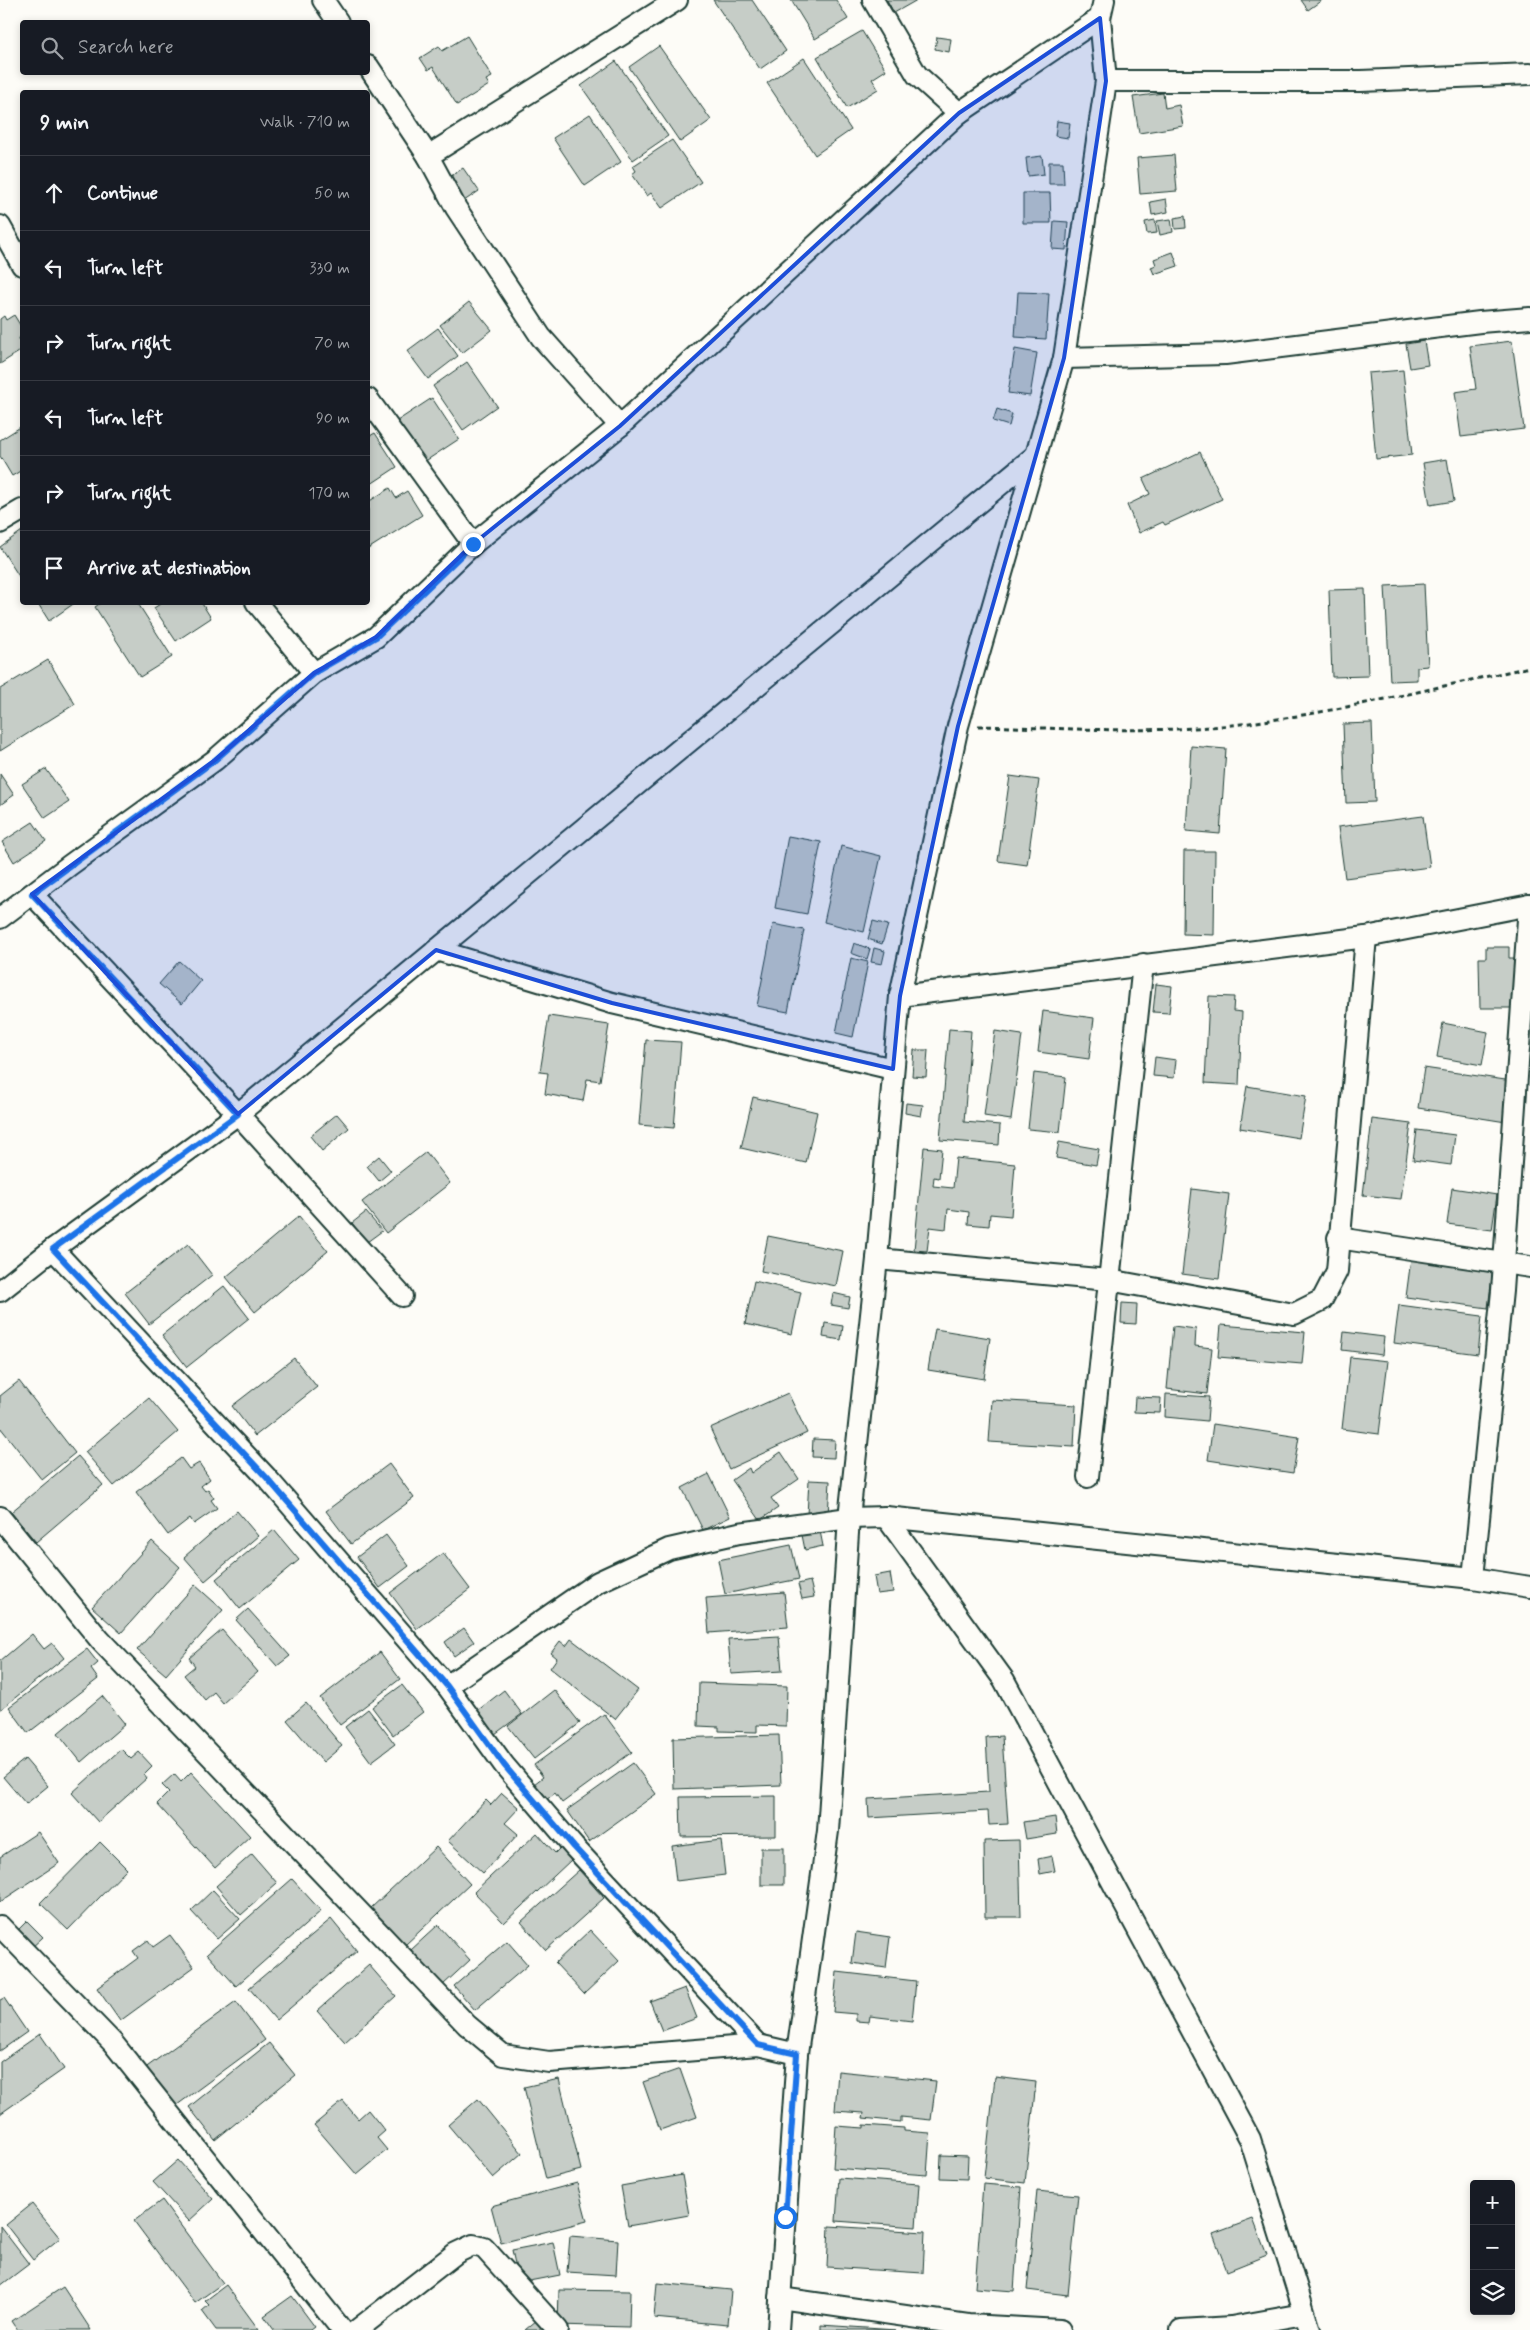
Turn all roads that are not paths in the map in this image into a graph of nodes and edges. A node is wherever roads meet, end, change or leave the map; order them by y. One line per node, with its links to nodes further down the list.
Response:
1 (323, 0): 5 (street)
2 (677, 0): 10 (street)
3 (873, 0): 9 (street)
4 (1102, 9): 8 (street); 9 (street)
5 (337, 20)
6 (370, 69): 10 (street)
7 (1530, 74): 8 (street)
8 (1106, 81): 14 (street)
9 (959, 113): 16 (street)
10 (428, 156): 16 (street)
11 (1, 231): 12 (street)
12 (20, 262)
13 (1530, 318): 14 (street)
14 (1064, 358): 17 (street)
15 (370, 402): 20 (street)
16 (620, 426): 20 (street)
17 (1036, 455): 27 (street); 29 (street)
18 (20, 511): 19 (street)
19 (0, 522)
20 (473, 544): 22 (street)
21 (258, 605): 22 (street)
22 (314, 673): 23 (street)
23 (32, 894): 25 (street); 31 (street)
24 (1530, 905): 26 (street); 35 (street)
25 (0, 918)
26 (1366, 936): 28 (street); 32 (street)
27 (436, 950): 30 (street); 31 (street)
28 (1143, 964): 29 (street); 37 (street)
29 (900, 996): 30 (street)
30 (893, 1069): 34 (street)
31 (238, 1114): 33 (street); 39 (street)
32 (1338, 1238): 35 (street); 37 (street)
33 (53, 1249): 38 (street); 46 (street)
34 (877, 1259): 37 (street); 43 (street)
35 (1504, 1262): 36 (street); 44 (street)
36 (1530, 1268)
37 (1109, 1280): 40 (street)
38 (0, 1291)
39 (402, 1296)
40 (1088, 1477)
41 (0, 1517): 48 (street)
42 (886, 1517): 43 (street); 44 (street); 51 (street)
43 (849, 1518): 46 (street); 49 (street)
44 (1473, 1578): 45 (street)
45 (1530, 1587)
46 (447, 1686): 48 (street)
47 (0, 1926): 52 (street)
48 (758, 2045): 49 (street)
49 (797, 2054): 50 (street)
50 (780, 2298): 55 (street); 56 (street)
51 (1307, 2322): 57 (street)
52 (342, 2330)
53 (357, 2330): 54 (street)
54 (558, 2330)
55 (778, 2330)
56 (1060, 2330)
57 (1181, 2330)

